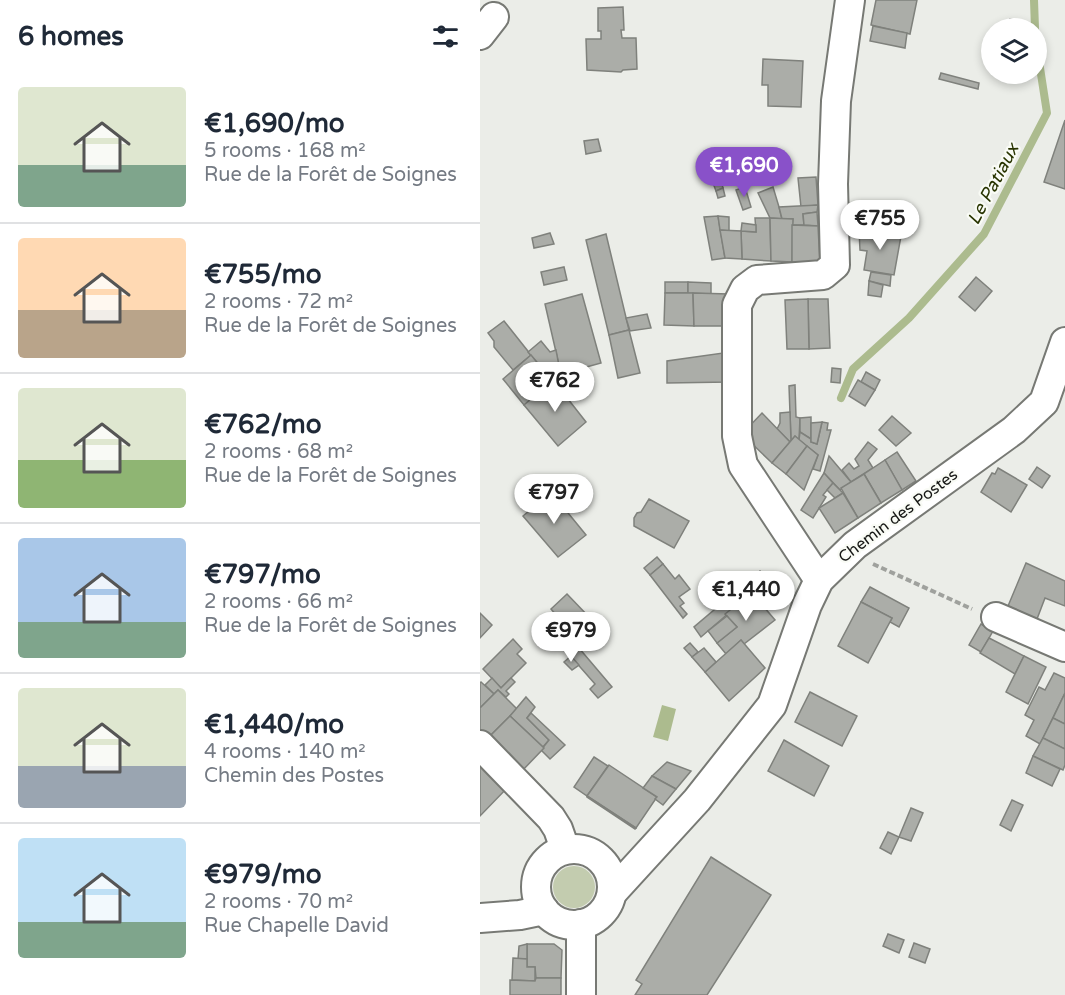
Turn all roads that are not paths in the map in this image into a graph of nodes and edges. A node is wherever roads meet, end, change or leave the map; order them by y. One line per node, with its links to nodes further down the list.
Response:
1 (850, 0): 4 (street)
2 (1065, 342): 3 (street, Chemin des Postes)
3 (1054, 407): 4 (street, Chemin des Postes)
4 (819, 580): 9 (street, Chemin des Postes)
5 (996, 617): 6 (street)
6 (1065, 647)
7 (480, 745): 8 (street)
8 (565, 849): 10 (street); 12 (street)
9 (649, 853): 10 (street); 11 (street, Chemin des Postes)
10 (600, 859): 11 (street)
11 (612, 893): 15 (street)
12 (540, 899): 13 (street); 14 (street); 15 (street)
13 (480, 913)
14 (480, 918)
15 (581, 924): 16 (street)
16 (581, 995)

